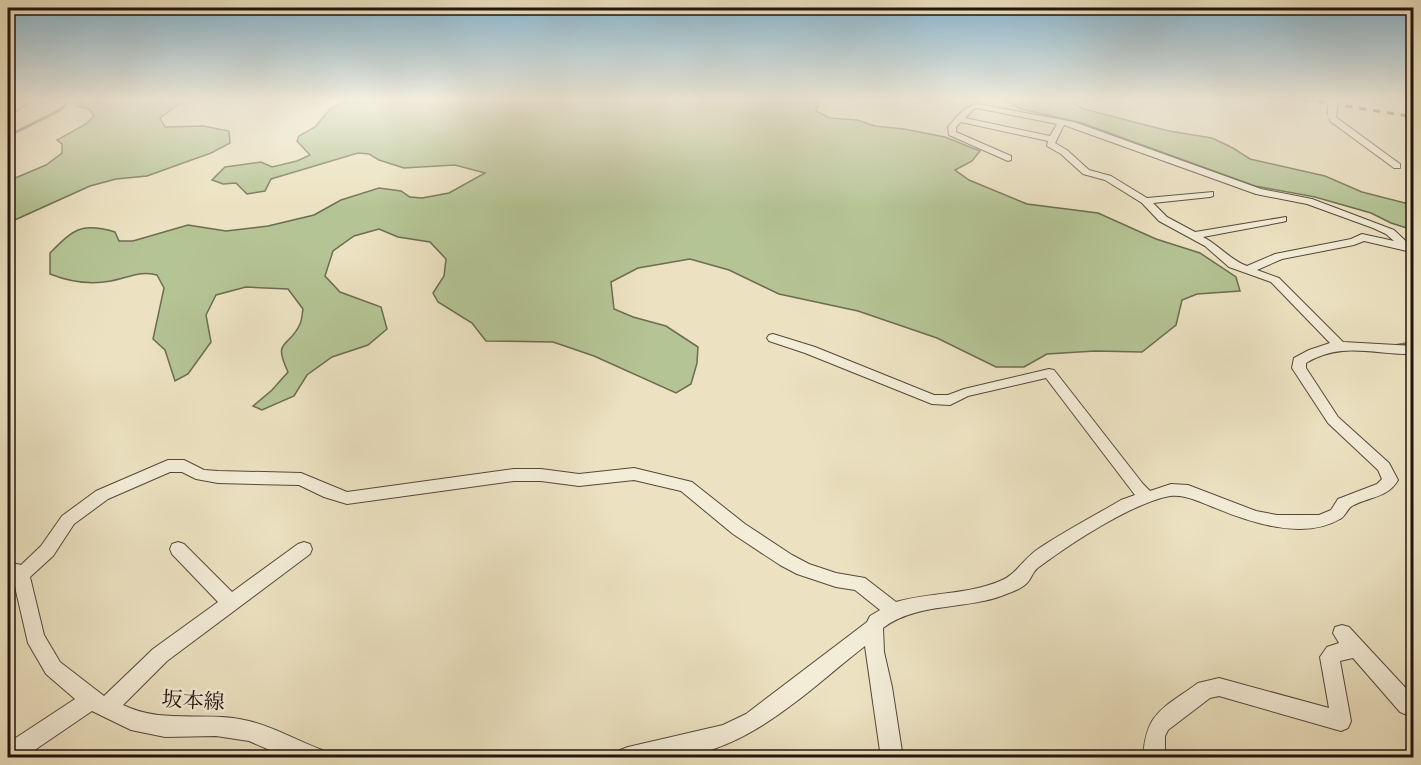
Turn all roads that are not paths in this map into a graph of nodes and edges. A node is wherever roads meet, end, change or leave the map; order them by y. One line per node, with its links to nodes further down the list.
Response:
1 (958, 135): 7 (street)
2 (1032, 135): 6 (street)
3 (1055, 135): 6 (street)
4 (1098, 135): 13 (street)
5 (1354, 135): 8 (street, bridge)
6 (1052, 139): 10 (street)
7 (1008, 158)
8 (1397, 166)
9 (1210, 194): 10 (street)
10 (1145, 201): 12 (street)
11 (1282, 219): 12 (street)
12 (1196, 235): 14 (street)
13 (1410, 249): 14 (street)
14 (1247, 270): 16 (street)
15 (773, 338): 18 (street)
16 (1339, 345): 17 (street); 18 (street)
17 (1413, 350)
18 (1147, 497): 23 (street)
19 (178, 549): 22 (street)
20 (304, 549): 22 (street)
21 (14, 572): 23 (street); 27 (street, 坂本線)
22 (231, 602): 27 (street)
23 (893, 611): 24 (street)
24 (874, 628): 31 (street); 32 (street)
25 (1342, 633): 26 (street)
26 (1356, 649): 28 (street); 33 (street)
27 (98, 704): 29 (street); 30 (street, 坂本線)
28 (1407, 705)
29 (8, 756)
30 (314, 758)
31 (628, 758)
32 (892, 758)
33 (1154, 758)

